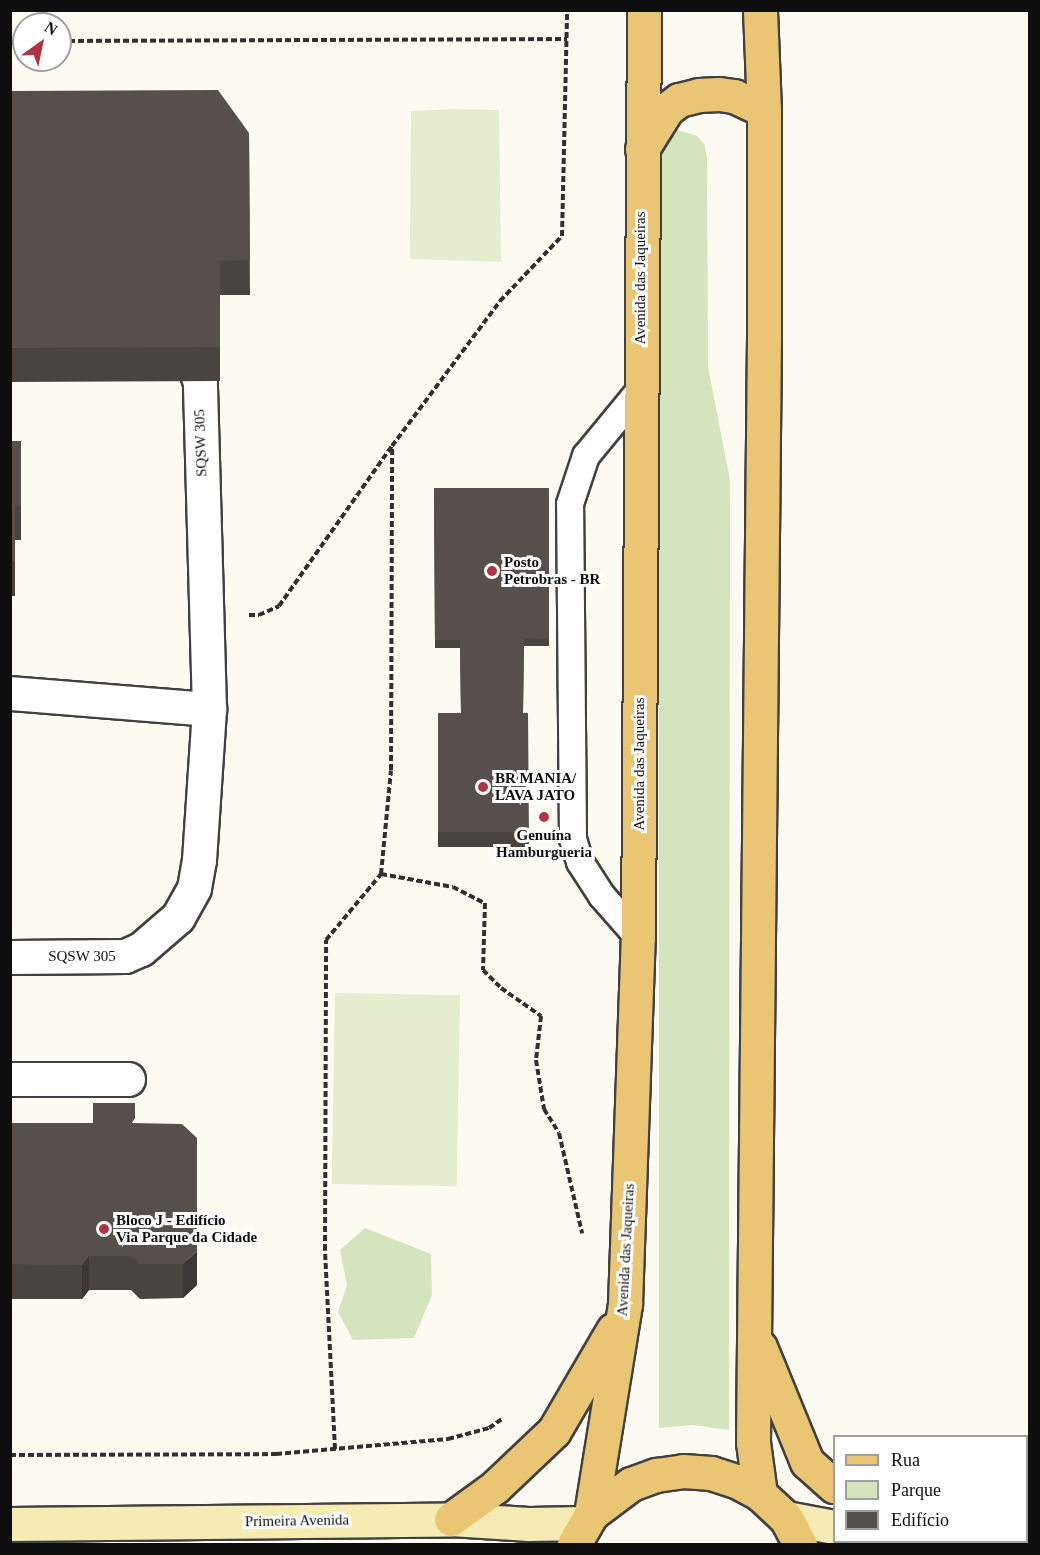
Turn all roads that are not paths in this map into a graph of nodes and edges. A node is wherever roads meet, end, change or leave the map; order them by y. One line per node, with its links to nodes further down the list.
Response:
1 (644, 10): 4 (main road, Avenida das Jaqueiras)
2 (760, 10): 3 (main road)
3 (764, 110): 4 (main road); 14 (main road)
4 (641, 149): 6 (main road, Avenida das Jaqueiras)
5 (136, 351): 8 (street, SQSW 305)
6 (641, 389): 9 (main road, Avenida das Jaqueiras); 9 (lane)
7 (10, 693): 8 (street)
8 (209, 709): 10 (street, SQSW 305)
9 (638, 937): 13 (main road, Avenida das Jaqueiras)
10 (10, 957)
11 (10, 1079): 12 (street)
12 (128, 1079)
13 (625, 1304): 17 (main road); 19 (main road, Avenida das Jaqueiras)
14 (754, 1330): 15 (main road); 16 (main road)
15 (833, 1485)
16 (760, 1494): 19 (main road); 21 (main road)
17 (451, 1520): 18 (main road, Primeira Avenida); 19 (main road, Primeira Avenida)
18 (10, 1524)
19 (583, 1527)
20 (833, 1527): 21 (main road)
21 (793, 1531)
22 (959, 1543): 23 (main road)
23 (982, 1545)

